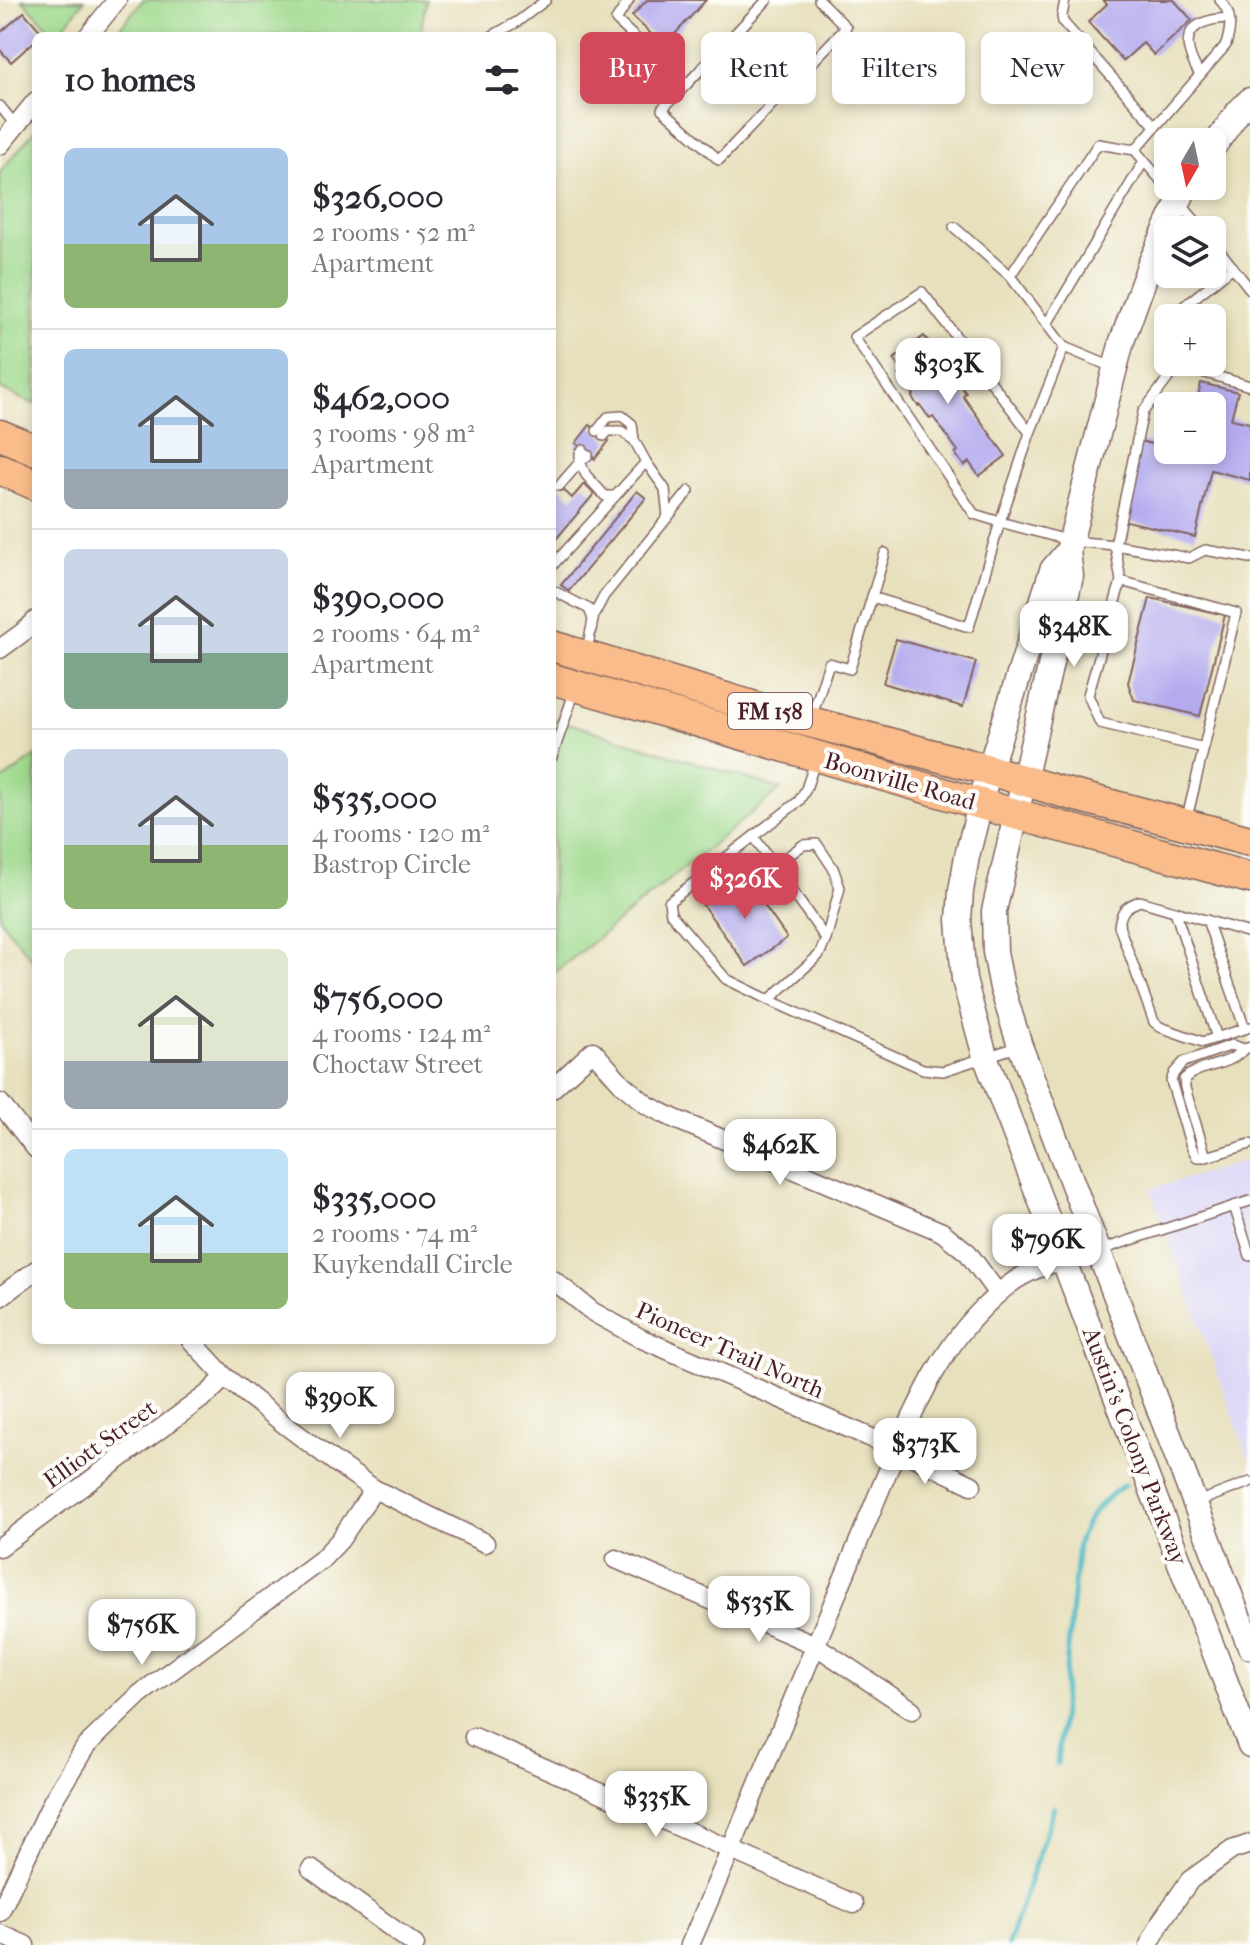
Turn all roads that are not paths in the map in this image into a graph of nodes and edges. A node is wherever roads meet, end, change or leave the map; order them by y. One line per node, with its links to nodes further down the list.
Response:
1 (117, 0): 9 (street)
2 (546, 0): 10 (lane)
3 (629, 0): 12 (lane)
4 (767, 0): 12 (lane)
5 (819, 0): 12 (lane)
6 (1065, 0): 17 (lane)
7 (1220, 0): 8 (lane)
8 (1229, 18): 11 (lane); 11 (lane)
9 (91, 32)
10 (499, 32)
11 (1200, 75): 17 (lane)
12 (686, 85)
13 (1250, 100): 18 (street)
14 (0, 106): 16 (lane)
15 (32, 106): 16 (street)
16 (16, 126): 19 (street)
17 (1155, 126): 20 (lane)
18 (1226, 129)
19 (0, 145)
20 (1135, 150): 21 (lane); 27 (lane)
21 (1144, 161): 22 (lane); 30 (lane)
22 (1154, 169)
23 (1179, 200): 32 (street, Austin's Colony Parkway)
24 (954, 227): 27 (lane)
25 (1226, 258): 26 (lane)
26 (1233, 267): 28 (lane); 29 (lane)
27 (1010, 276): 30 (lane)
28 (1250, 289)
29 (1187, 304)
30 (1047, 324): 31 (lane)
31 (1064, 347): 32 (lane); 36 (lane)
32 (1116, 368): 49 (street, Austin's Colony Parkway)
33 (1169, 376): 48 (lane)
34 (1217, 376): 35 (lane)
35 (1250, 386)
36 (1030, 433): 47 (lane); 47 (lane)
37 (600, 434): 40 (lane)
38 (0, 435): 39 (main road)
39 (32, 448)
40 (646, 462): 45 (lane); 46 (lane)
41 (0, 469): 42 (main road)
42 (32, 483)
43 (559, 486): 45 (lane)
44 (689, 491): 46 (lane)
45 (613, 496): 52 (lane)
46 (668, 517): 56 (lane)
47 (1000, 522): 49 (lane); 55 (lane)
48 (1115, 545): 49 (lane); 51 (lane); 53 (lane)
49 (1069, 546): 66 (street, Austin's Colony Parkway); 67 (street, Austin's Colony Parkway)
50 (885, 553): 55 (lane)
51 (1250, 558)
52 (556, 561)
53 (1121, 581): 64 (lane); 64 (lane)
54 (556, 592): 56 (lane)
55 (872, 597): 62 (lane)
56 (593, 621): 60 (lane)
57 (32, 624): 59 (street)
58 (556, 647): 60 (main road, Boonville Road / FM 158)
59 (0, 649)
60 (585, 657): 61 (main road); 62 (main road, Boonville Road / FM 158)
61 (564, 683): 63 (lane); 65 (main road, Boonville Road / FM 158)
62 (811, 723): 66 (main road, Boonville Road / FM 158)
63 (556, 732)
64 (1204, 748): 70 (lane)
65 (817, 757): 68 (main road, Boonville Road / FM 158); 71 (lane)
66 (989, 770): 67 (main road, Boonville Road / FM 158); 68 (street, Austin's Colony Parkway)
67 (1023, 781): 69 (street, Austin's Colony Parkway); 70 (main road, Boonville Road / FM 158)
68 (980, 804): 69 (main road, Boonville Road / FM 158); 84 (street, Austin's Colony Parkway)
69 (1015, 814): 74 (main road, Boonville Road / FM 158); 82 (street, Austin's Colony Parkway)
70 (1185, 824): 72 (main road, Boonville Road / FM 158)
71 (754, 837): 73 (lane); 79 (lane)
72 (1250, 841)
73 (775, 866): 78 (lane); 78 (lane)
74 (1250, 878)
75 (1175, 911): 76 (lane); 81 (lane); 81 (lane)
76 (1207, 920): 77 (lane); 80 (lane)
77 (1250, 933)
78 (826, 939): 79 (lane)
79 (769, 1000): 84 (lane)
80 (1248, 1028): 81 (lane)
81 (1217, 1038)
82 (1020, 1046): 84 (lane); 91 (street, Austin's Colony Parkway)
83 (1248, 1049): 88 (lane)
84 (985, 1056): 91 (street, Austin's Colony Parkway)
85 (556, 1085): 95 (street)
86 (0, 1103): 87 (street)
87 (32, 1144)
88 (1250, 1144)
89 (1250, 1201): 90 (lane)
90 (1234, 1206): 91 (lane); 92 (lane)
91 (1080, 1255): 95 (street); 103 (street, Austin's Colony Parkway); 111 (street, Austin's Colony Parkway)
92 (1250, 1256)
93 (32, 1273): 96 (street)
94 (556, 1282): 99 (street, Pioneer Trail North)
95 (998, 1294): 99 (street)
96 (0, 1297)
97 (195, 1344): 98 (street)
98 (225, 1377): 102 (street); 105 (street, Elliott Street)
99 (897, 1449): 101 (street, Pioneer Trail North); 107 (street)
100 (1250, 1482): 103 (lane)
101 (972, 1485)
102 (374, 1489): 104 (street); 116 (street)
103 (1195, 1502): 108 (street, Austin's Colony Parkway)
104 (485, 1543)
105 (0, 1547)
106 (616, 1559): 107 (street)
107 (815, 1645): 109 (street); 113 (street)
108 (1250, 1647)
109 (912, 1710)
110 (474, 1737): 113 (street)
111 (1250, 1745)
112 (1250, 1844): 121 (street)
113 (731, 1849): 115 (street); 120 (street)
114 (311, 1869): 119 (street)
115 (854, 1904)
116 (0, 1912)
117 (0, 1934): 118 (street)
118 (25, 1945)
119 (415, 1945)
120 (690, 1945)
121 (1149, 1945)

